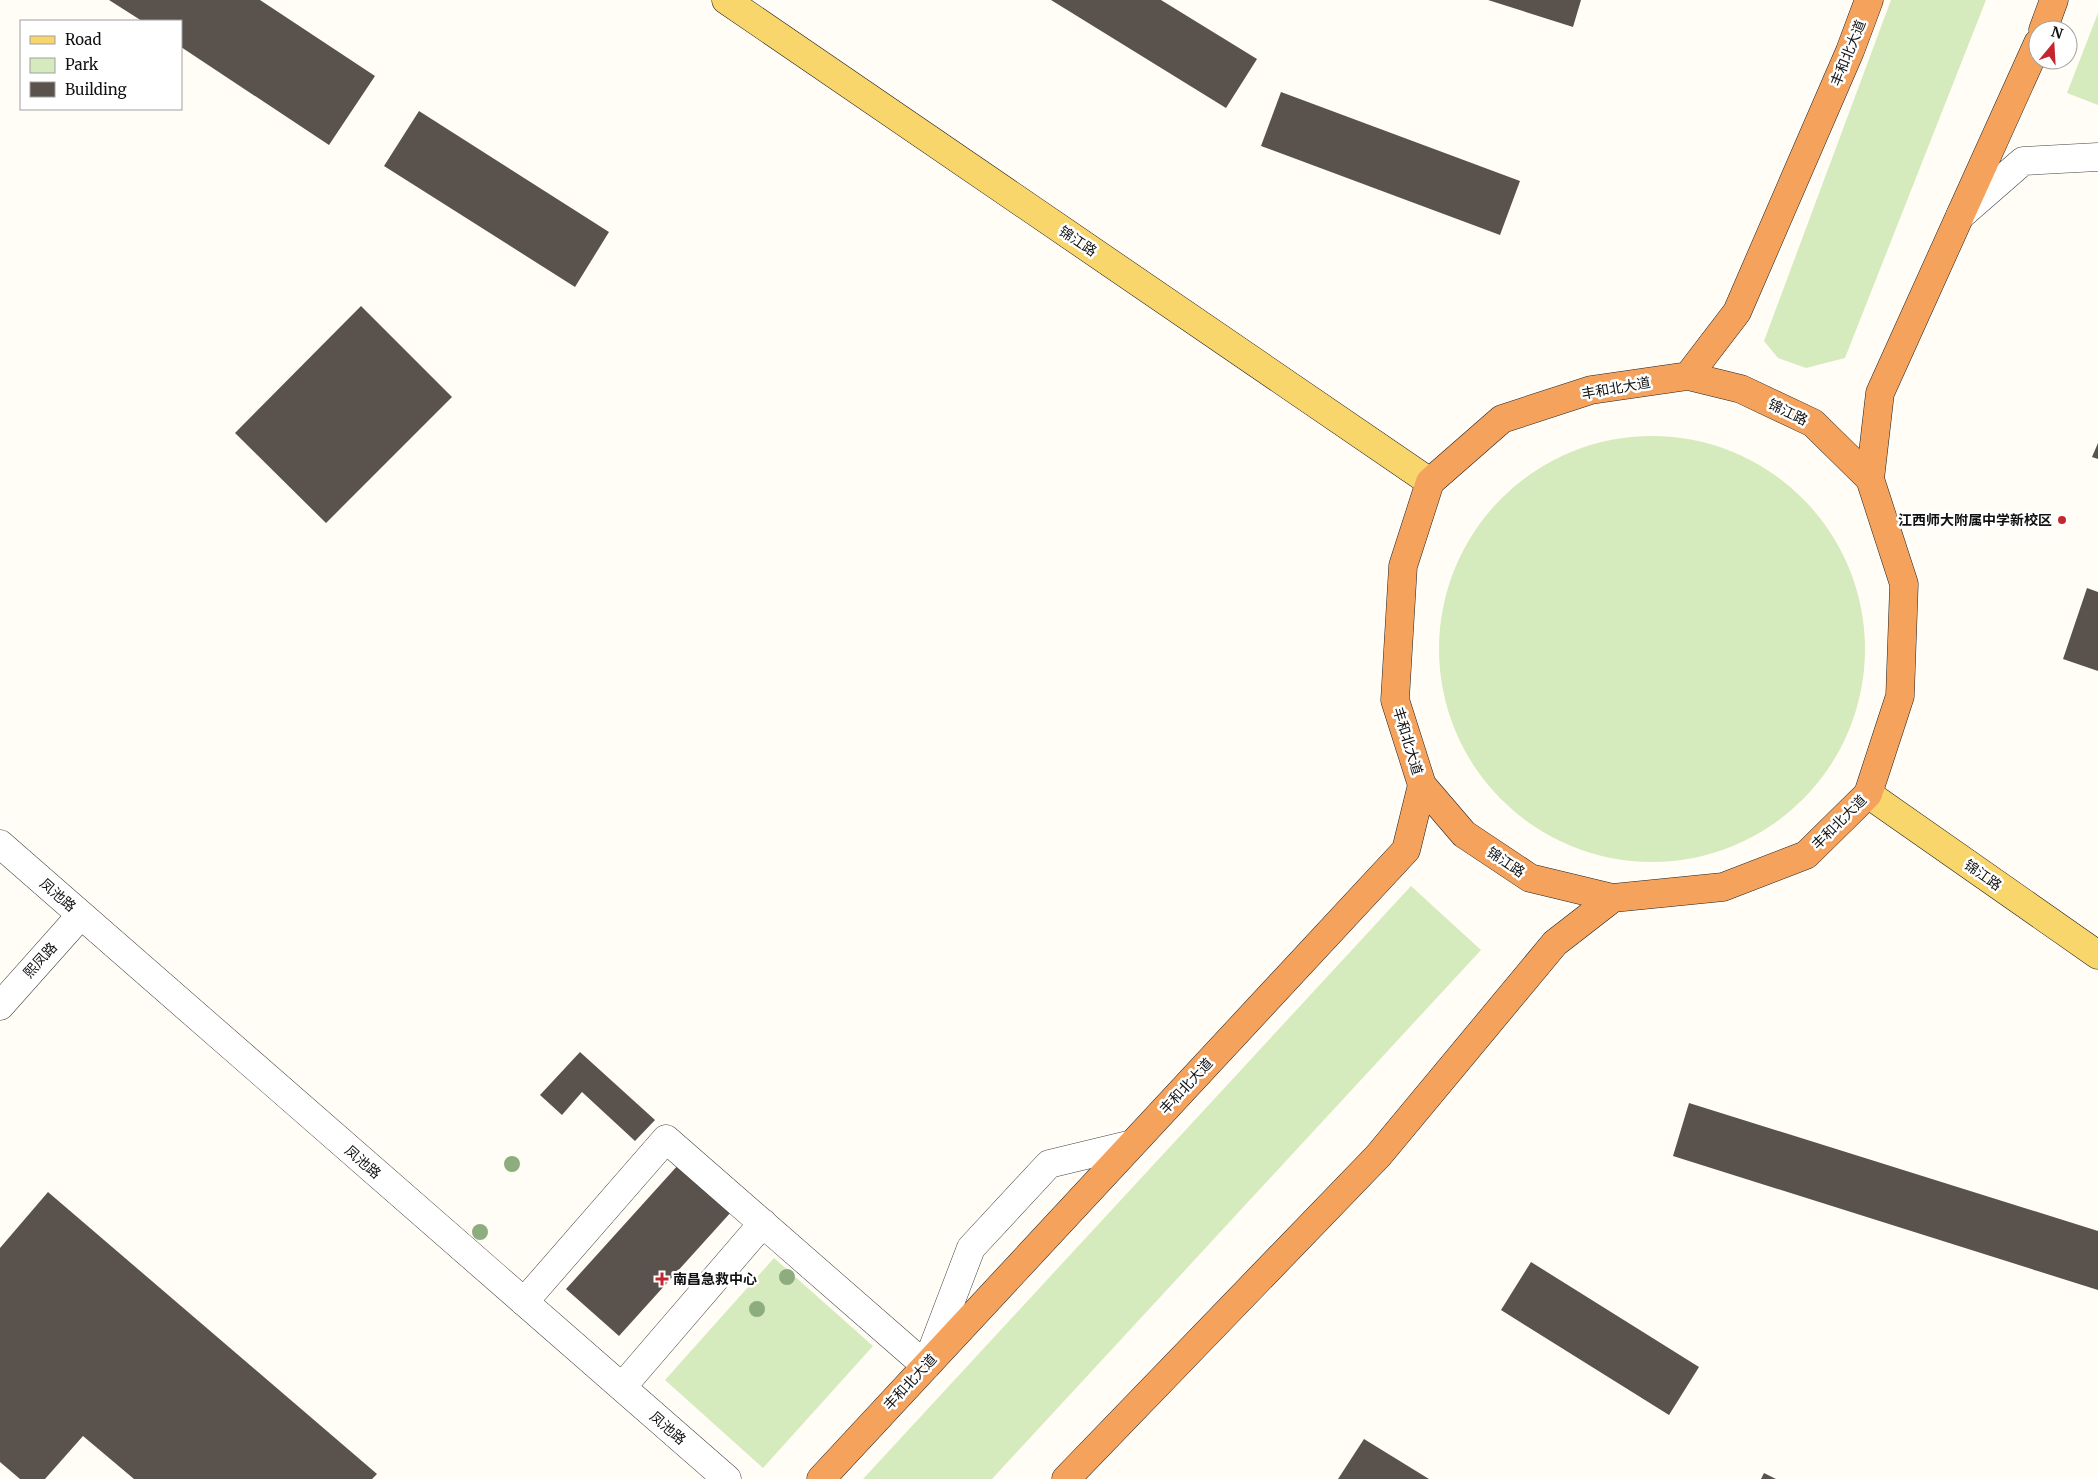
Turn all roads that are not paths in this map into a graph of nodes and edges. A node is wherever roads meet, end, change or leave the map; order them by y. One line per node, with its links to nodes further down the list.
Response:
1 (726, 0): 10 (main road, 锦江路)
2 (1869, 0): 8 (highway, 丰和北大道)
3 (2054, 0): 4 (highway)
4 (2047, 20)
5 (2028, 65): 7 (highway, 丰和北大道)
6 (2098, 157): 7 (street)
7 (1960, 216): 9 (highway, 丰和北大道)
8 (1688, 376): 9 (highway, 锦江路); 10 (highway, 丰和北大道)
9 (1870, 479): 12 (highway, 丰和北大道)
10 (1430, 482): 11 (highway, 丰和北大道)
11 (1422, 785): 14 (highway, 锦江路); 18 (highway, 丰和北大道)
12 (1868, 794): 14 (highway, 丰和北大道); 16 (main road, 锦江路)
13 (0, 844): 15 (street, 凤池路)
14 (1613, 898): 25 (highway)
15 (81, 915): 17 (street, 熙凤路); 20 (street, 凤池路)
16 (2098, 956)
17 (0, 1006)
18 (1132, 1144): 21 (highway, 丰和北大道); 21 (street)
19 (763, 1223): 20 (street); 21 (street); 22 (street)
20 (524, 1302): 22 (street, 凤池路)
21 (926, 1366): 24 (highway, 丰和北大道)
22 (622, 1387): 23 (street, 凤池路)
23 (727, 1479)
24 (821, 1479)
25 (1066, 1479)

